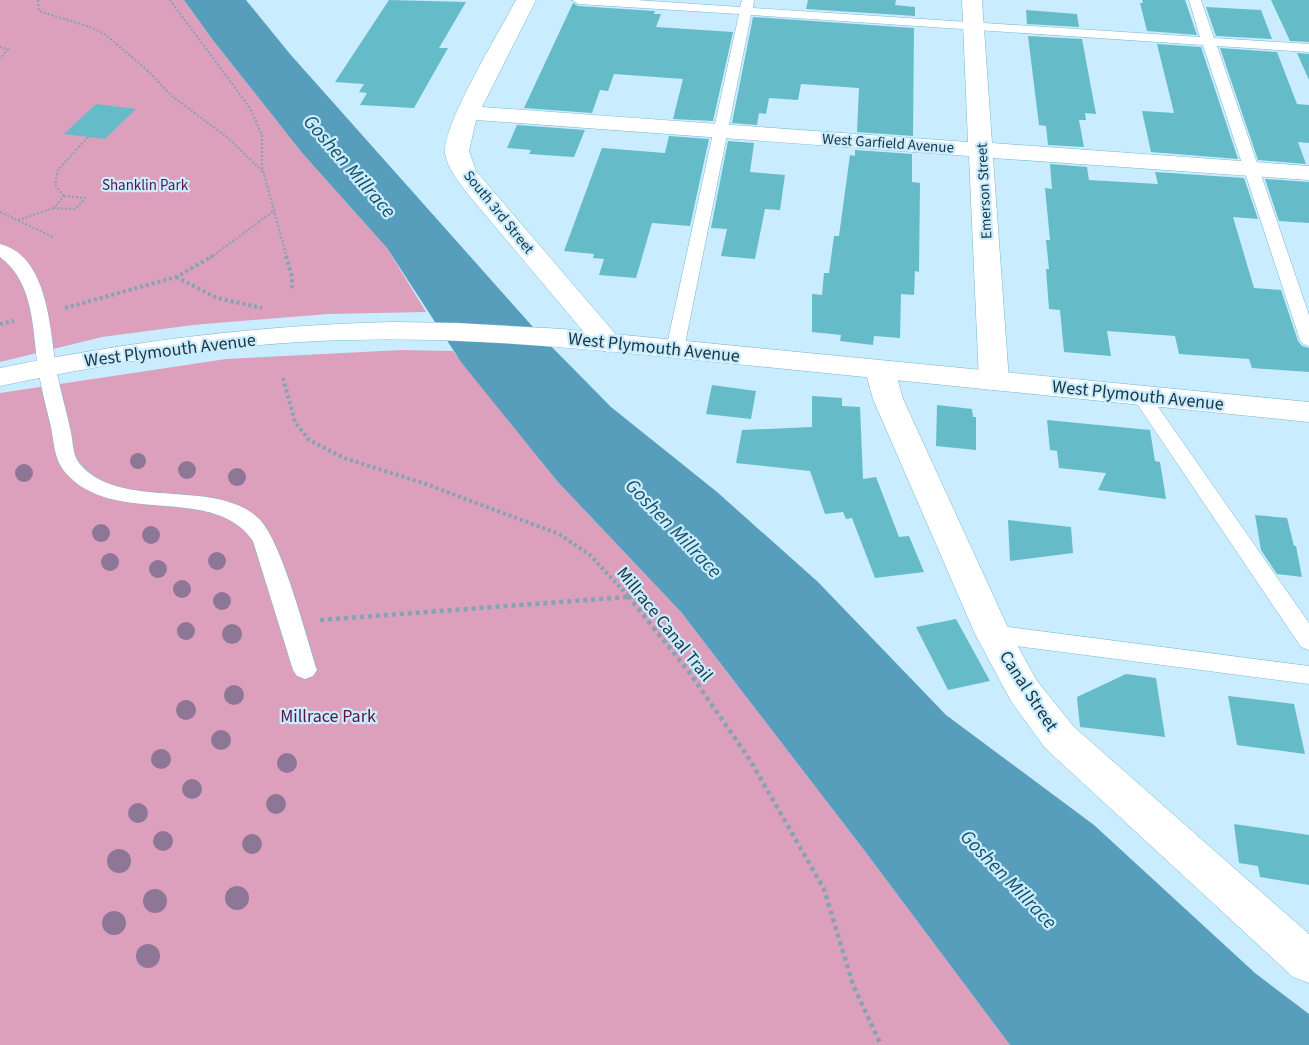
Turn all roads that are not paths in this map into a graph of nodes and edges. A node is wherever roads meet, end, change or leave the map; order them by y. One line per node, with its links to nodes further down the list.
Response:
1 (526, 0): 9 (street, South 3rd Street)
2 (578, 0): 5 (lane)
3 (972, 0): 6 (street, Emerson Street)
4 (1195, 0): 7 (lane)
5 (747, 6): 6 (lane); 10 (lane)
6 (974, 26): 7 (lane); 11 (street, Emerson Street)
7 (1207, 41): 8 (lane); 12 (lane)
8 (1309, 48)
9 (468, 113): 10 (street, West Garfield Avenue); 18 (street, South 3rd Street)
10 (722, 131): 11 (street, West Garfield Avenue); 19 (lane)
11 (982, 149): 12 (street, West Garfield Avenue); 23 (street, Emerson Street)
12 (1250, 169): 13 (street, West Garfield Avenue); 15 (lane)
13 (1309, 174)
14 (0, 249): 20 (lane)
15 (1288, 278): 16 (lane); 17 (lane)
16 (1309, 280)
17 (1309, 340)
18 (608, 343): 19 (street, West Plymouth Avenue); 20 (street, West Plymouth Avenue)
19 (675, 349): 21 (street, West Plymouth Avenue)
20 (47, 367): 22 (street, West Plymouth Avenue); 28 (lane)
21 (880, 370): 23 (street, West Plymouth Avenue); 26 (street, Canal Street)
22 (0, 376)
23 (994, 381): 24 (street, West Plymouth Avenue)
24 (1140, 395): 25 (street, West Plymouth Avenue); 27 (lane)
25 (1309, 412)
26 (993, 634): 29 (lane); 30 (street, Canal Street)
27 (1309, 641)
28 (305, 670)
29 (1309, 675)
30 (1309, 962)

